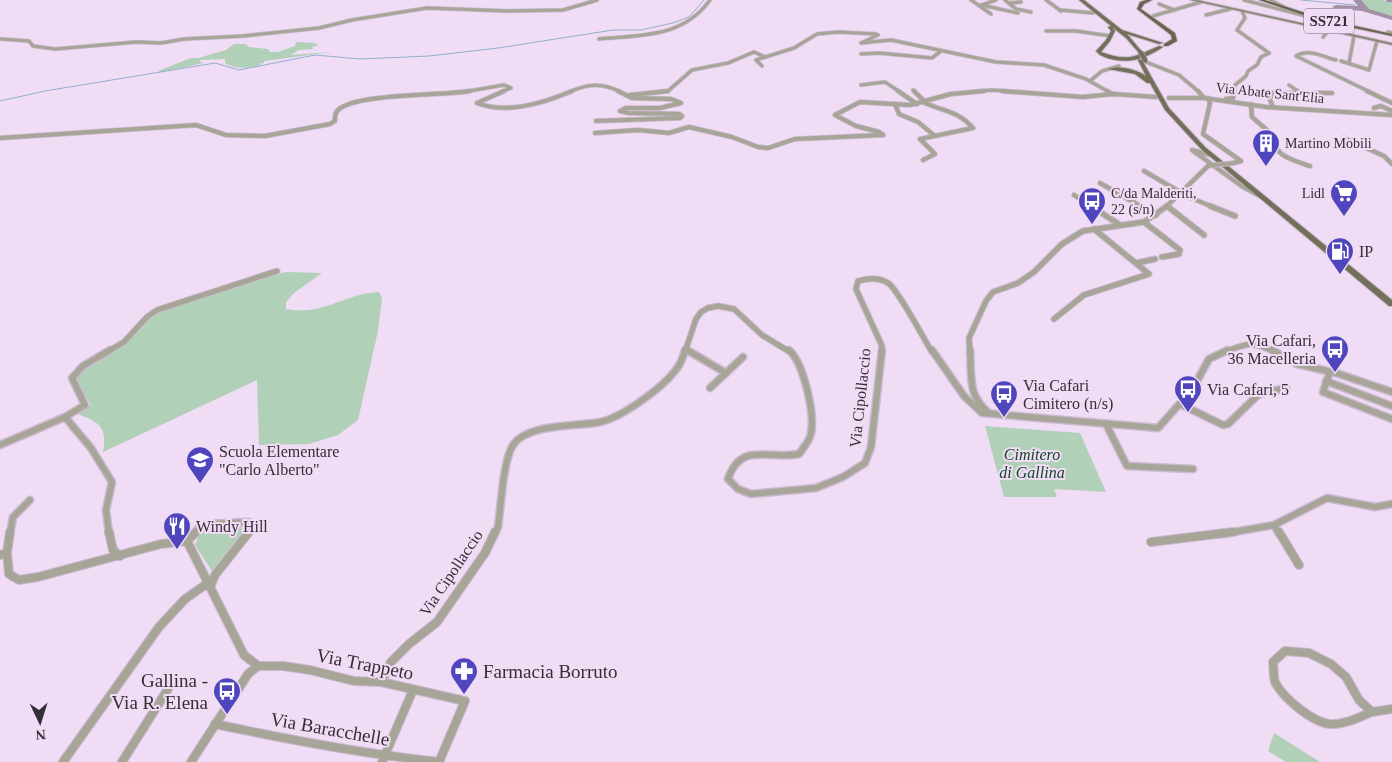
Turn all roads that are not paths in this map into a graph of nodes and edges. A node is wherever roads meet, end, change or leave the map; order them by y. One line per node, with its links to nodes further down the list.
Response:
1 (597, 0): 38 (street)
2 (710, 0): 39 (street)
3 (971, 0): 17 (street)
4 (996, 0): 17 (street)
5 (1005, 0): 15 (street)
6 (1046, 0): 23 (street)
7 (1079, 0): 23 (main road); 29 (main road)
8 (1143, 0): 30 (highway)
9 (1150, 0): 30 (highway)
10 (1192, 0): 14 (main road)
11 (1244, 0): 27 (street)
12 (1266, 0): 27 (highway, SS721); 34 (highway, SS721)
13 (1021, 2): 15 (street)
14 (1201, 2): 18 (main road); 19 (street)
15 (1010, 4): 21 (street)
16 (1159, 4): 19 (street)
17 (980, 5): 22 (street); 24 (street)
18 (1230, 8): 20 (main road); 25 (street)
19 (1174, 10): 26 (street)
20 (1242, 11): 31 (main road); 62 (street)
21 (1031, 12)
22 (1018, 13)
23 (1094, 13): 28 (main road)
24 (991, 14)
25 (1206, 15)
26 (1153, 16)
27 (1323, 20): 34 (highway, SS721)
28 (1110, 26): 35 (main road); 46 (main road)
29 (1120, 30): 42 (main road); 46 (main road)
30 (1169, 30): 42 (highway)
31 (1329, 30): 36 (main road); 37 (street)
32 (1046, 31): 33 (street)
33 (1104, 33): 35 (main road)
34 (1391, 33)
35 (1111, 34): 46 (main road)
36 (1354, 36): 40 (main road); 47 (street)
37 (1323, 38)
38 (0, 39)
39 (599, 39)
40 (1377, 41): 41 (main road); 47 (street)
41 (1392, 44)
42 (1160, 46): 46 (main road)
43 (941, 51): 44 (street); 45 (street); 52 (street)
44 (861, 54)
45 (765, 57): 48 (street); 59 (street)
46 (1140, 58): 49 (main road); 60 (main road); 61 (street); 97 (main road)
47 (1350, 63): 68 (street)
48 (762, 66)
49 (1119, 66): 50 (street); 51 (main road)
50 (1111, 69): 51 (main road); 52 (street)
51 (1126, 70): 60 (main road)
52 (1090, 81): 58 (street)
53 (1289, 84): 56 (street)
54 (861, 85): 65 (street)
55 (913, 90): 63 (street)
56 (1300, 93): 57 (street); 67 (street)
57 (1332, 93)
58 (1113, 94): 60 (street, Via Abate Sant'Elia); 63 (street)
59 (628, 96): 71 (street); 74 (street)
60 (1161, 97): 61 (street, Via Abate Sant'Elia); 76 (main road)
61 (1206, 98): 62 (street, Via Abate Sant'Elia); 79 (street, bridge)
62 (1224, 100): 66 (street, Via Abate Sant'Elia)
63 (924, 102): 65 (street); 73 (street)
64 (895, 104): 65 (street); 72 (street); 73 (street)
65 (917, 104)
66 (1251, 104): 67 (street, Via Abate Sant'Elia); 80 (street)
67 (1273, 107): 70 (street, Via Abate Sant'Elia)
68 (1392, 109): 69 (street, Via Abate Sant'Elia); 69 (street); 70 (street, Via Abate Sant'Elia)
69 (1378, 110): 70 (street, Via Abate Sant'Elia)
70 (1368, 112)
71 (596, 121)
72 (595, 133)
73 (935, 136): 77 (street)
74 (0, 138)
75 (1344, 138): 78 (street)
76 (1211, 155): 79 (street); 85 (main road)
77 (923, 160)
78 (1392, 164)
79 (1213, 165): 83 (street); 85 (street)
80 (1310, 166)
81 (1144, 171): 83 (street)
82 (1100, 183): 87 (street)
83 (1179, 193): 86 (street); 88 (street)
84 (1074, 195): 90 (street)
85 (1260, 196): 98 (main road)
86 (1166, 206): 87 (street); 92 (street)
87 (1156, 215): 89 (street)
88 (1235, 216)
89 (1144, 222): 90 (street); 93 (street)
90 (1120, 226): 91 (street)
91 (1094, 229): 95 (street); 110 (street)
92 (1204, 235)
93 (1162, 257)
94 (1155, 259): 95 (street)
95 (1136, 263): 99 (street)
96 (277, 271): 111 (street)
97 (1392, 298)
98 (1392, 304)
99 (1054, 319)
100 (686, 349): 102 (street); 110 (street, Via Cipollaccio); 126 (street, Via Cipollaccio)
101 (743, 357): 102 (street)
102 (726, 372): 105 (street)
103 (1330, 372): 104 (street); 107 (street); 108 (street)
104 (1326, 381): 109 (street); 112 (street)
105 (710, 388)
106 (1286, 388): 108 (street)
107 (1392, 392)
108 (1180, 404): 113 (street)
109 (1392, 406)
110 (991, 414): 113 (street)
111 (65, 417): 114 (street); 122 (street)
112 (1392, 419)
113 (1106, 424): 115 (street)
114 (0, 445)
115 (1193, 469)
116 (30, 500): 121 (street)
117 (1392, 504): 118 (street)
118 (1274, 524): 120 (street); 123 (street)
119 (187, 541): 122 (street); 124 (street); 124 (street)
120 (1151, 542)
121 (4, 554): 122 (street)
122 (120, 556)
123 (1299, 565)
124 (209, 586): 125 (street); 133 (street)
125 (258, 666): 126 (street, Via Trappeto); 131 (street)
126 (381, 682): 128 (street, Via Trappeto)
127 (168, 689): 134 (street)
128 (413, 690): 132 (street); 136 (street, Via Trappeto)
129 (1392, 709): 130 (street)
130 (1372, 712): 130 (street)
131 (215, 724): 132 (street, Via Baracchelle); 135 (street)
132 (384, 759): 136 (street, Via Baracchelle)
133 (63, 762)
134 (122, 762)
135 (190, 762)
136 (439, 762)

